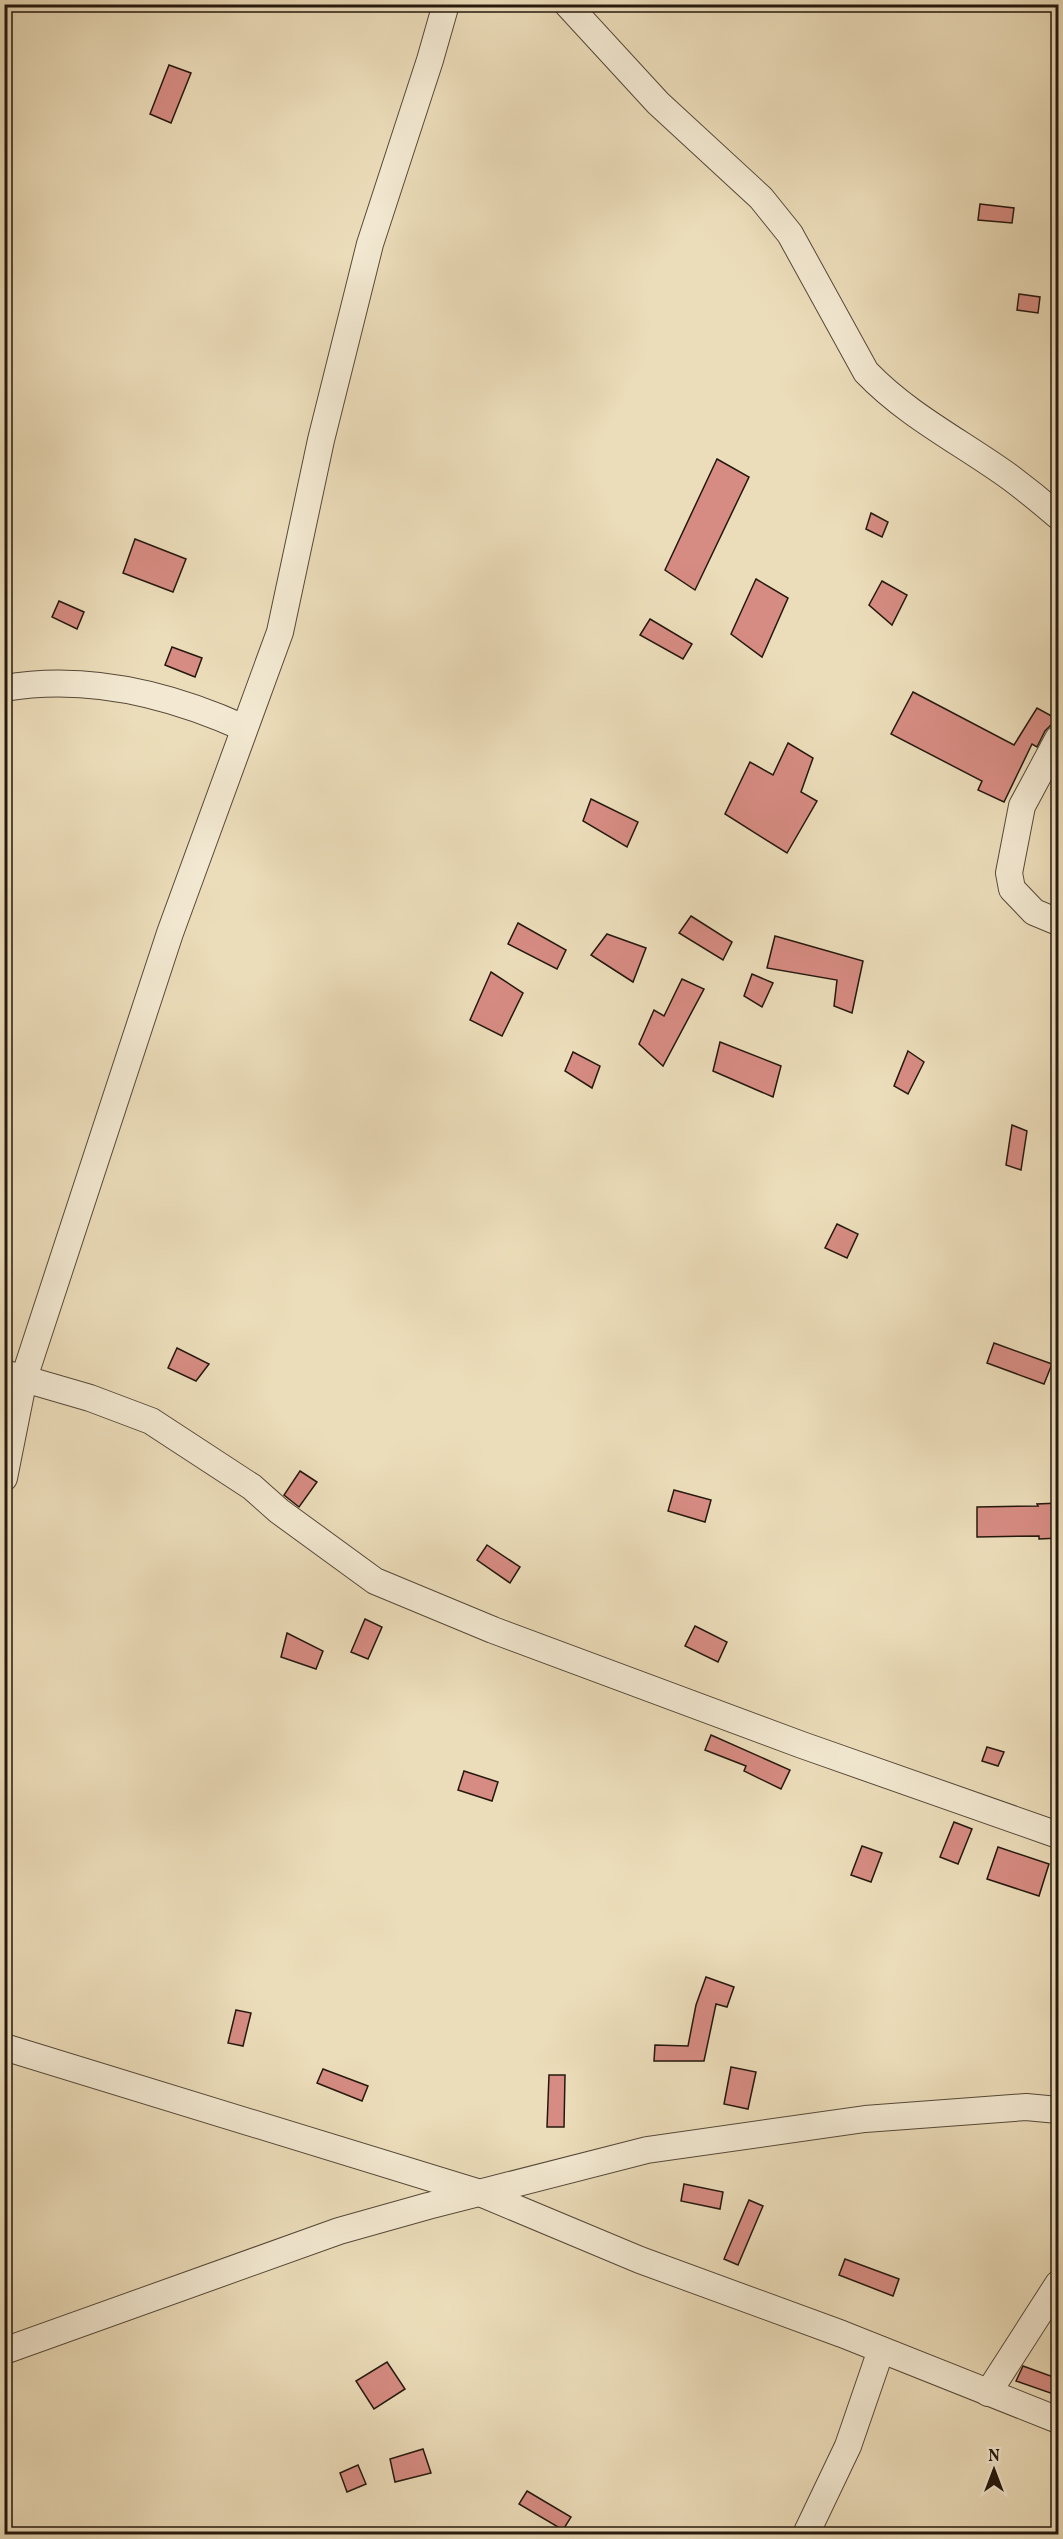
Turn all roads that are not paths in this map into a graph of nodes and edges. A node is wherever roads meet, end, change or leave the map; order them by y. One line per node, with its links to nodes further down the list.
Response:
1 (446, 4): 5 (street)
2 (567, 4): 3 (street)
3 (1059, 516)
4 (4, 688): 5 (street)
5 (244, 728): 8 (street)
6 (1059, 739): 7 (street)
7 (1059, 922)
8 (14, 1376): 9 (street); 10 (street)
9 (4, 1478)
10 (1059, 1836)
11 (4, 2047): 13 (street)
12 (1059, 2110): 13 (street)
13 (480, 2193): 15 (street); 16 (street)
14 (1059, 2284): 17 (street)
15 (4, 2350)
16 (881, 2350): 17 (street); 19 (street)
17 (988, 2393): 18 (street)
18 (1059, 2421)
19 (806, 2535)

